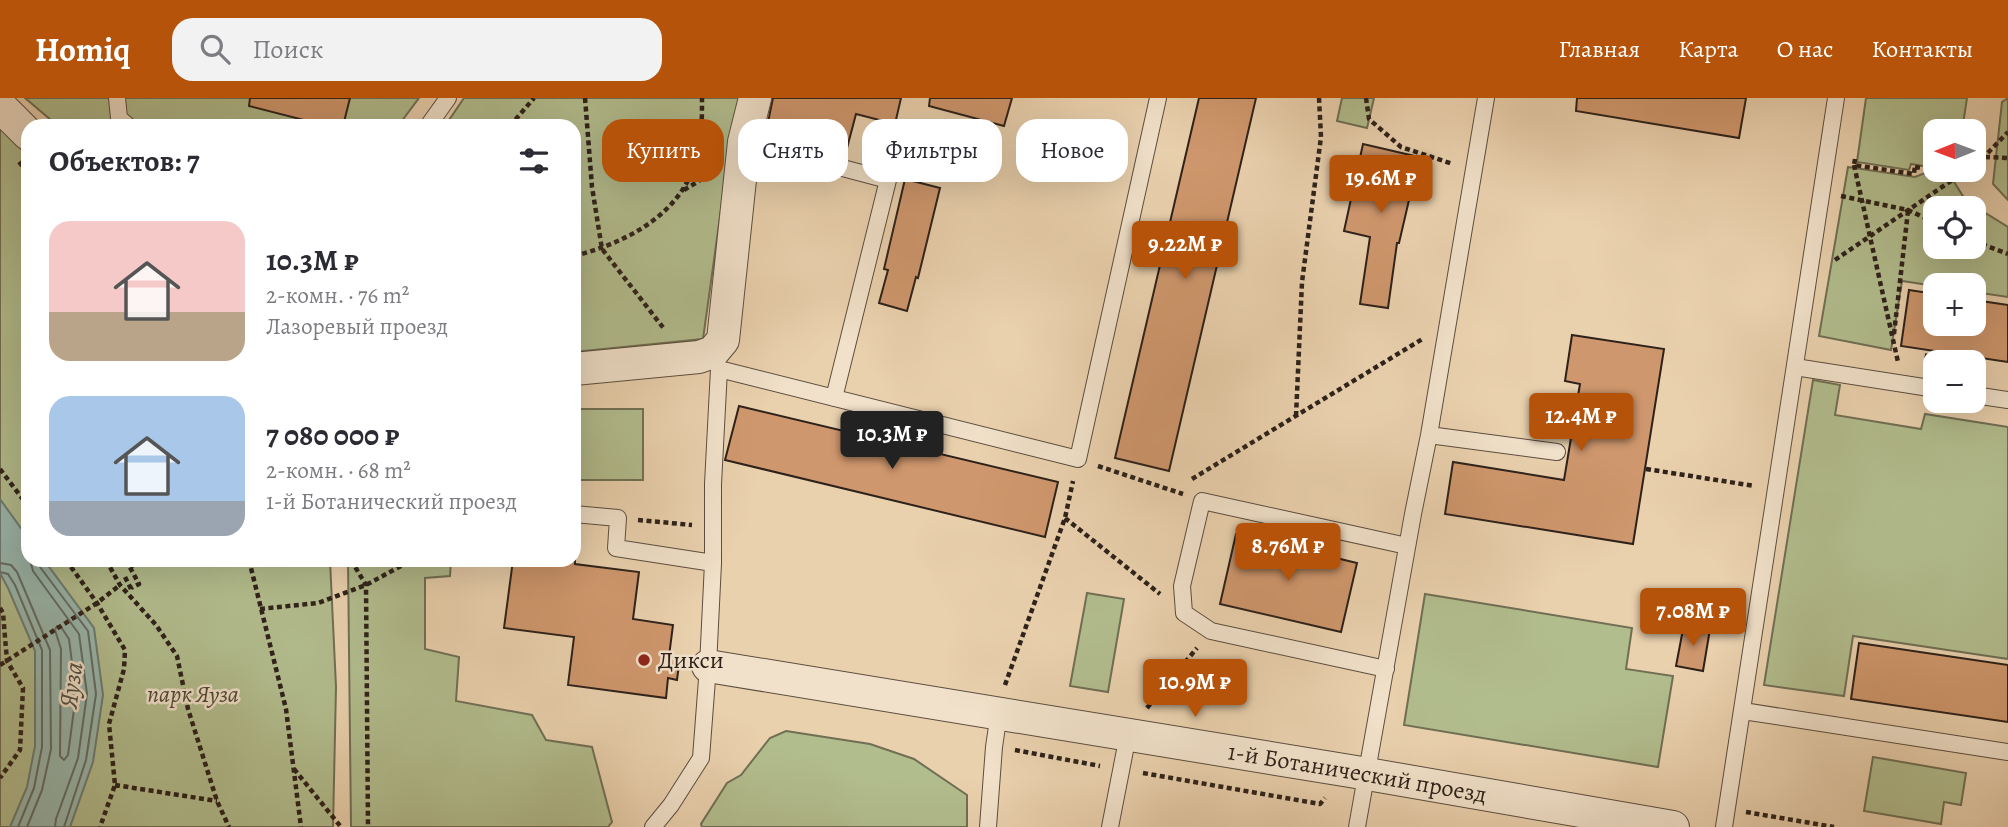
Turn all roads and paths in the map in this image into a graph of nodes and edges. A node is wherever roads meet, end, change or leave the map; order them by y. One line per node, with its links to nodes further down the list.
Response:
1 (117, 98): 13 (lane)
2 (447, 98): 14 (lane)
3 (534, 98): 15 (path)
4 (585, 98): 33 (path)
5 (702, 98): 33 (path)
6 (755, 98): 16 (street)
7 (1157, 98): 51 (lane)
8 (1319, 98): 48 (path)
9 (1366, 98): 24 (path)
10 (1486, 98): 24 (lane)
11 (1836, 98): 41 (lane)
12 (0, 106): 17 (street)
13 (120, 119)
14 (433, 119)
15 (516, 119)
16 (750, 119)
17 (21, 127)
18 (2008, 132): 19 (path)
19 (1986, 155)
20 (1986, 158): 21 (path)
21 (2008, 158)
22 (1923, 168): 28 (path)
23 (848, 169): 46 (lane)
24 (1473, 171): 37 (lane)
25 (739, 182): 40 (street)
26 (1948, 182): 29 (path)
27 (1833, 195): 28 (path)
28 (1862, 201): 29 (path); 31 (path)
29 (1908, 210): 30 (path); 31 (path); 39 (path)
30 (1923, 217)
31 (1870, 236): 36 (path); 39 (path)
32 (1986, 246): 35 (path)
33 (602, 249): 34 (path); 38 (path)
34 (581, 254)
35 (2008, 254)
36 (1832, 262)
37 (1448, 323): 48 (path); 49 (lane)
38 (672, 339)
39 (1893, 339): 43 (path)
40 (718, 354): 42 (street); 46 (lane); 63 (lane)
41 (1795, 367): 44 (lane); 54 (lane)
42 (581, 368)
43 (1900, 370)
44 (1923, 387)
45 (1986, 397): 47 (lane)
46 (834, 398): 51 (lane)
47 (2008, 400)
48 (1296, 416): 55 (path)
49 (1429, 435): 50 (lane); 62 (lane)
50 (1556, 452)
51 (1078, 459): 55 (path); 60 (path)
52 (0, 469): 56 (path)
53 (1646, 469): 54 (path)
54 (1776, 490): 84 (lane)
55 (1174, 491): 57 (path)
56 (21, 497)
57 (1202, 500): 62 (lane); 78 (lane)
58 (693, 513): 61 (path)
59 (581, 515): 61 (lane)
60 (1065, 518): 78 (path); 85 (path)
61 (618, 519): 63 (lane)
62 (1408, 546): 83 (lane)
63 (713, 563): 82 (lane)
64 (71, 567): 75 (path)
65 (110, 567): 71 (path)
66 (130, 567): 73 (path)
67 (251, 567): 77 (path)
68 (355, 567): 72 (path)
69 (399, 567): 72 (path)
70 (125, 577): 73 (path)
71 (120, 585): 74 (path); 75 (path)
72 (366, 585): 77 (path); 99 (path)
73 (131, 588): 74 (path)
74 (131, 598): 94 (path)
75 (97, 603): 80 (path); 93 (path)
76 (0, 608): 80 (path)
77 (260, 609): 89 (path)
78 (1184, 613): 79 (lane)
79 (1211, 631): 83 (lane); 86 (path)
80 (7, 661): 81 (path); 92 (path)
81 (0, 666)
82 (708, 666): 85 (street, 1-й Ботанический проезд); 100 (lane)
83 (1386, 669): 91 (lane)
84 (1742, 711): 88 (lane); 105 (lane)
85 (999, 713): 86 (street, 1-й Ботанический проезд); 87 (lane)
86 (1128, 735): 90 (lane); 91 (street, 1-й Ботанический проезд)
87 (994, 747): 90 (path); 101 (lane)
88 (2008, 752)
89 (293, 768): 97 (path); 98 (path)
90 (1121, 769): 91 (path); 102 (lane)
91 (1359, 772): 103 (lane); 104 (street, 1-й Ботанический проезд)
92 (0, 778)
93 (115, 785): 94 (path); 95 (path)
94 (217, 801): 96 (path)
95 (100, 827)
96 (229, 827)
97 (301, 827)
98 (341, 827)
99 (368, 827)
100 (653, 827)
101 (988, 827)
102 (1110, 827)
103 (1357, 827)
104 (1673, 827)
105 (1724, 827)

